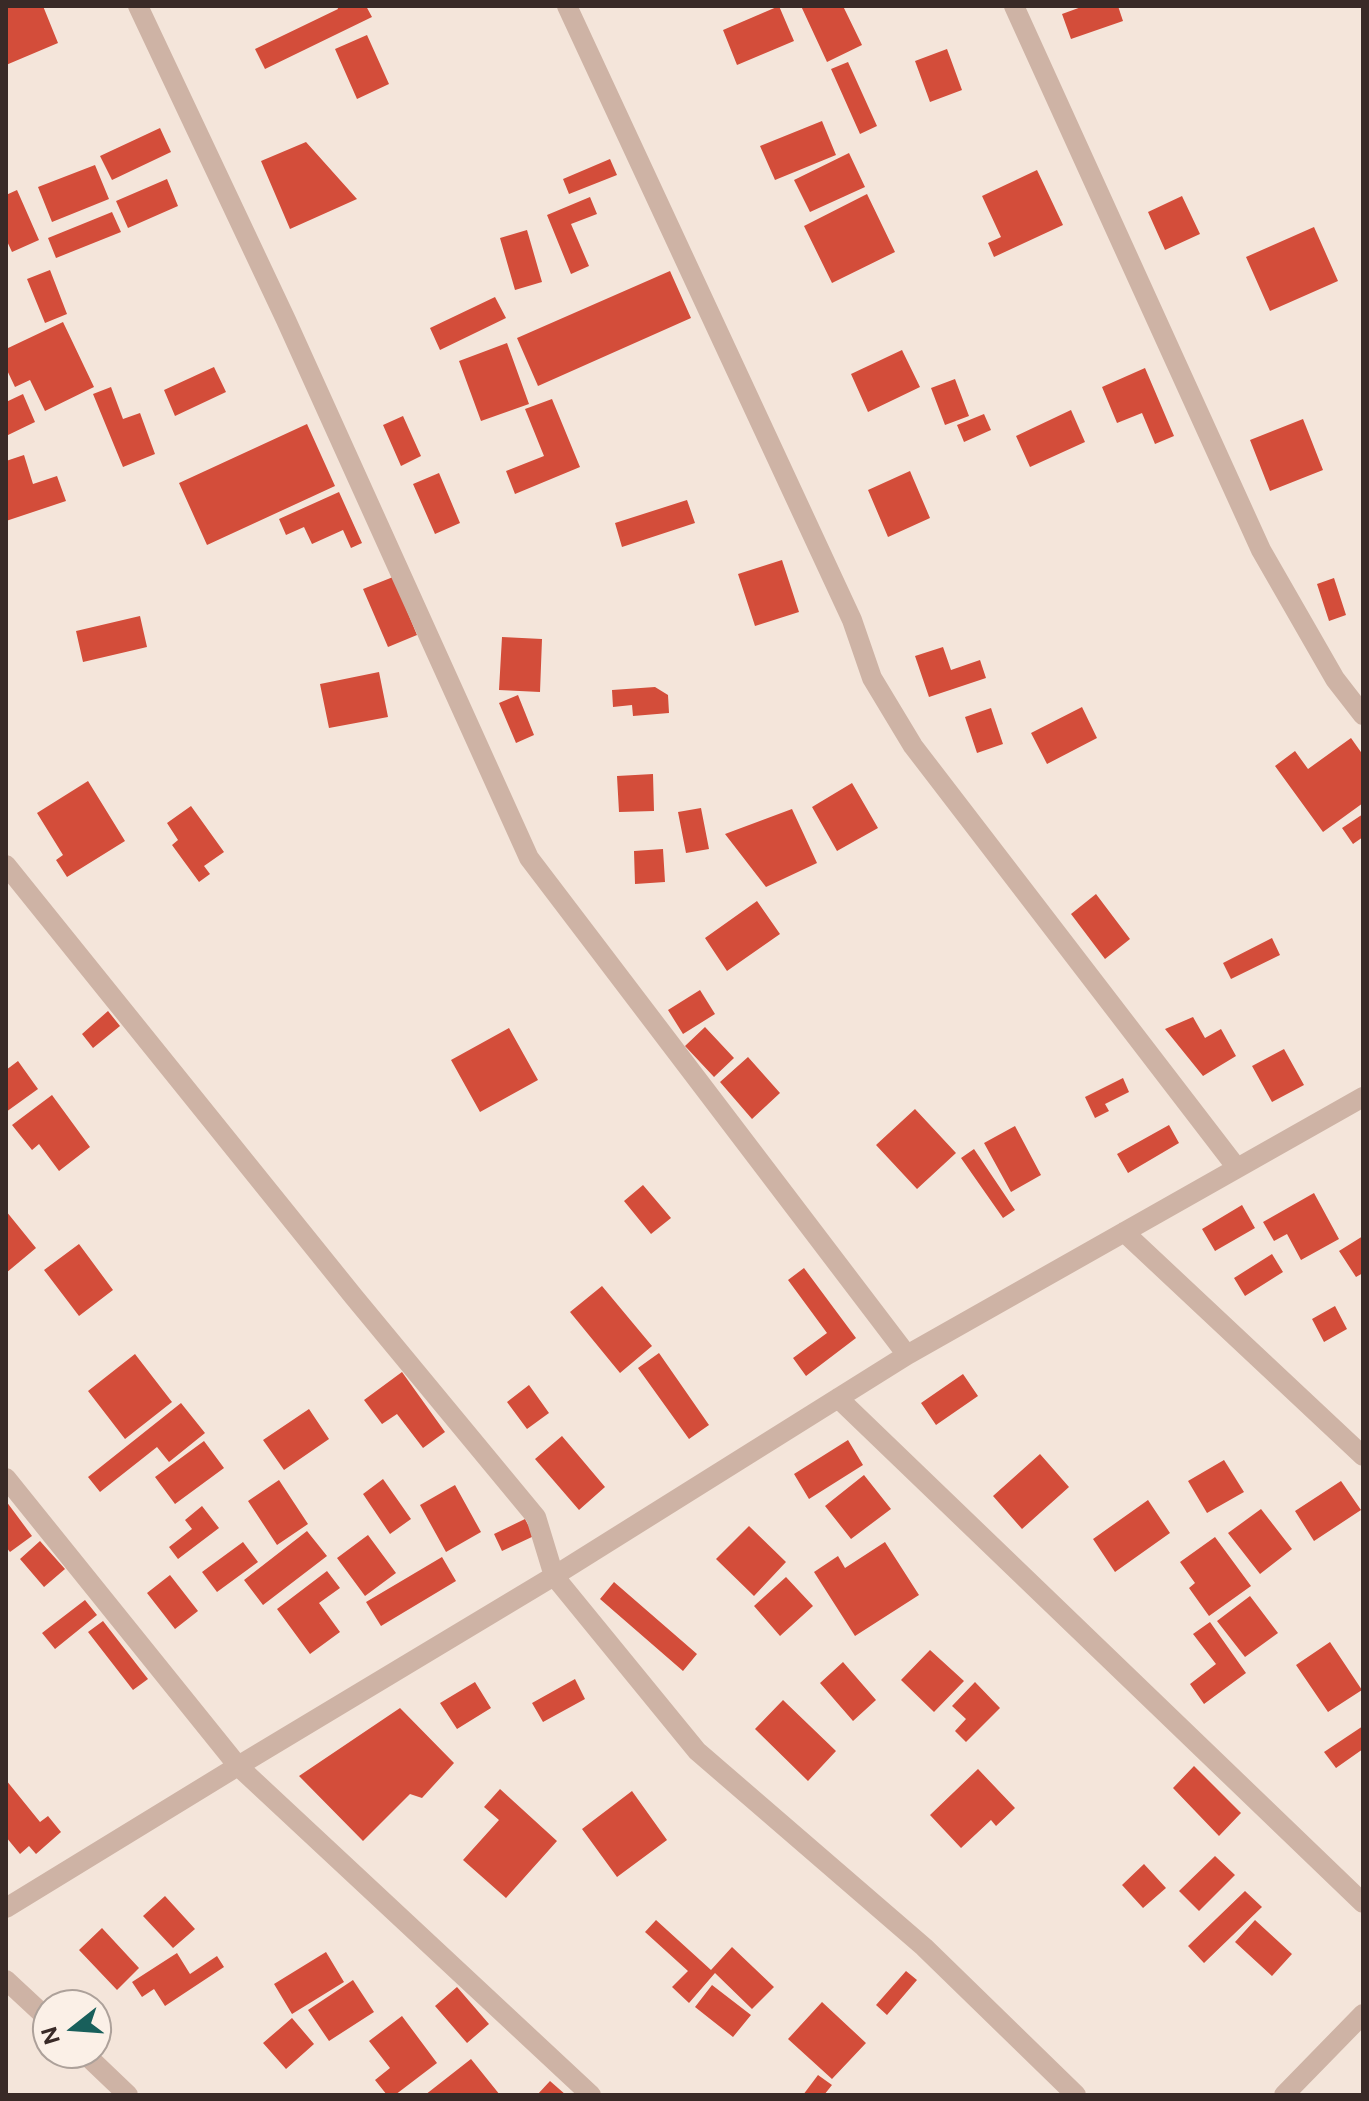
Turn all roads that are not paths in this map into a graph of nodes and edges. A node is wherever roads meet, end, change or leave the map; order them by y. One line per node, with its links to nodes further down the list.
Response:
1 (138, 6): 9 (street)
2 (567, 6): 7 (street)
3 (1014, 6): 4 (street)
4 (1363, 715)
5 (6, 865): 13 (street)
6 (1363, 1097): 7 (street)
7 (1237, 1168): 8 (street)
8 (1124, 1232): 9 (street); 11 (street)
9 (907, 1355): 10 (street)
10 (838, 1398): 13 (street); 15 (street)
11 (1363, 1456)
12 (6, 1478): 14 (street)
13 (554, 1576): 14 (street); 23 (street)
14 (238, 1766): 16 (street); 22 (street)
15 (1363, 1903)
16 (6, 1908)
17 (6, 1980): 18 (street)
18 (32, 2004)
19 (1363, 2014): 24 (street)
20 (101, 2069): 21 (street)
21 (128, 2095)
22 (591, 2095)
23 (1076, 2095)
24 (1284, 2095)

